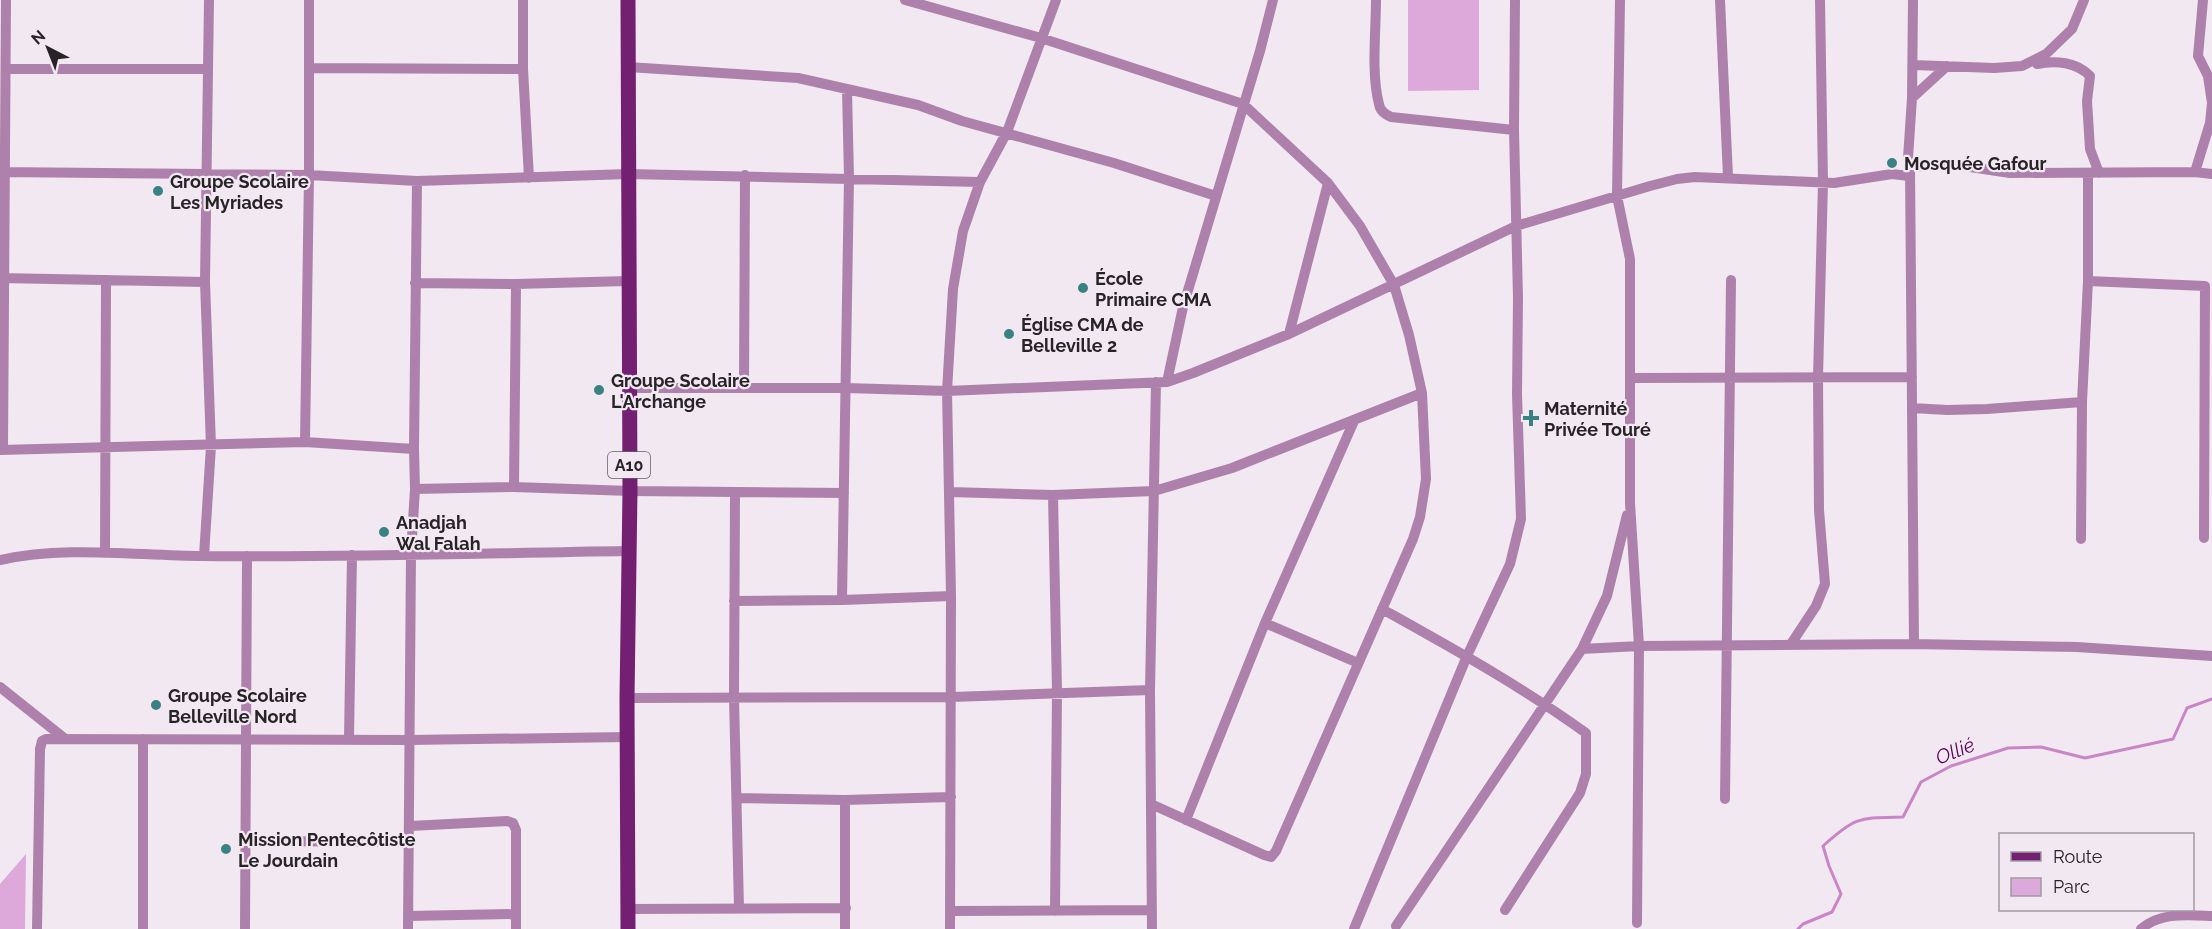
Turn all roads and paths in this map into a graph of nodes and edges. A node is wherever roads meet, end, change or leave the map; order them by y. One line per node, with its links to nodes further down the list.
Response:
1 (6, 0): 23 (street)
2 (208, 0): 24 (street)
3 (309, 0): 21 (street)
4 (523, 0): 25 (street)
5 (628, 0): 22 (main road, A10)
6 (905, 0): 17 (street)
7 (1056, 0): 17 (street)
8 (1273, 0): 28 (street)
9 (1376, 0): 29 (street)
10 (1515, 0): 29 (street)
11 (1620, 0): 48 (street)
12 (1720, 0): 40 (street)
13 (1820, 0): 45 (street)
14 (1913, 0): 18 (street)
15 (2084, 0): 20 (street)
16 (2203, 0): 33 (street)
17 (1041, 38): 28 (street); 30 (street)
18 (1913, 65): 19 (street); 27 (street)
19 (1947, 66): 20 (street); 27 (street)
20 (2022, 66): 34 (street)
21 (309, 68): 25 (street); 38 (street)
22 (628, 68): 26 (street); 36 (main road, A10)
23 (6, 69): 24 (street); 32 (street)
24 (208, 69): 35 (street)
25 (523, 69): 41 (street)
26 (847, 90): 30 (street); 42 (street)
27 (1912, 98): 31 (street)
28 (1243, 104): 46 (street); 47 (street)
29 (1514, 130): 49 (street)
30 (1007, 132): 44 (street); 47 (street)
31 (1910, 171): 34 (street); 45 (street); 61 (street)
32 (2, 172): 35 (street); 50 (street)
33 (2195, 172): 34 (street); 37 (street)
34 (2093, 173): 55 (street)
35 (206, 174): 38 (street); 54 (street)
36 (628, 174): 39 (street); 41 (street); 53 (main road, A10)
37 (2212, 174)
38 (309, 175): 43 (street); 75 (street)
39 (745, 175): 42 (street); 67 (street)
40 (1728, 177): 45 (street); 48 (street)
41 (529, 178): 43 (street)
42 (849, 178): 44 (street); 68 (street)
43 (417, 181): 56 (street)
44 (980, 182): 69 (street)
45 (1823, 182): 64 (street)
46 (1328, 183): 58 (street); 59 (street)
47 (1216, 196): 65 (street)
48 (1617, 196): 49 (street); 62 (street)
49 (1516, 226): 58 (street); 108 (street)
50 (2, 278): 51 (street); 60 (street)
51 (106, 280): 54 (street); 77 (street)
52 (1731, 280): 63 (street)
53 (628, 281): 57 (street); 66 (main road, A10)
54 (205, 282): 76 (street)
55 (2088, 282): 71 (street); 73 (street)
56 (415, 283): 57 (street); 79 (street)
57 (516, 284): 80 (street)
58 (1394, 285): 59 (street); 70 (street)
59 (1288, 334): 65 (street)
60 (2, 353): 78 (street)
61 (1912, 377): 64 (street); 72 (street)
62 (1630, 378): 63 (street); 88 (street)
63 (1730, 378): 64 (street); 106 (street)
64 (1818, 378): 103 (street)
65 (1161, 382): 69 (street); 83 (street)
66 (628, 388): 67 (street); 82 (main road, A10)
67 (744, 388): 68 (street)
68 (846, 388): 69 (street); 86 (street)
69 (947, 391): 84 (street)
70 (1422, 393): 74 (street); 101 (street)
71 (2082, 402): 72 (street); 90 (street)
72 (1912, 408): 104 (street)
73 (2209, 418): 89 (street)
74 (1354, 421): 83 (street); 102 (street)
75 (305, 442): 76 (street); 79 (street)
76 (211, 446): 77 (street); 95 (street)
77 (106, 448): 78 (street); 92 (street)
78 (2, 449)
79 (414, 449): 81 (street)
80 (514, 487): 81 (street); 82 (street)
81 (415, 489): 93 (street)
82 (630, 491): 85 (street); 91 (main road, A10)
83 (1154, 491): 87 (street); 112 (street)
84 (950, 492): 87 (street); 98 (street)
85 (735, 493): 86 (street); 100 (street)
86 (843, 493): 99 (street)
87 (1053, 495): 113 (street)
88 (1630, 503): 105 (street); 107 (street)
89 (2204, 538)
90 (2081, 539)
91 (628, 551): 93 (street); 115 (main road, A10)
92 (105, 553): 95 (street); 97 (street)
93 (411, 554): 94 (street); 123 (street)
94 (352, 555): 96 (street); 120 (street)
95 (204, 556): 96 (street)
96 (247, 556): 122 (street)
97 (0, 560)
98 (951, 596): 99 (street); 114 (street)
99 (842, 600): 100 (street)
100 (734, 601): 116 (street)
101 (1382, 609): 108 (street); 110 (street)
102 (1265, 623): 110 (street); 129 (street)
103 (1791, 644): 104 (street); 106 (street)
104 (1914, 644): 109 (street)
105 (1639, 646): 106 (street); 107 (street); 143 (street)
106 (1726, 646): 126 (street)
107 (1582, 649): 117 (street)
108 (1467, 656): 117 (street); 154 (street)
109 (2212, 656)
110 (1358, 663): 129 (street)
111 (0, 687): 119 (street)
112 (1150, 690): 113 (street); 128 (street)
113 (1057, 692): 114 (street); 139 (street)
114 (952, 697): 116 (street); 124 (street)
115 (627, 698): 116 (street); 118 (main road, A10)
116 (734, 698): 125 (street)
117 (1544, 702): 137 (street); 144 (street)
118 (628, 737): 123 (street); 135 (main road, A10)
119 (64, 738): 121 (street); 145 (street)
120 (349, 738): 122 (street); 123 (street)
121 (143, 739): 122 (street); 146 (street)
122 (246, 739): 131 (street)
123 (409, 740): 130 (street)
124 (951, 797): 127 (street); 138 (street)
125 (737, 798): 127 (street); 133 (street)
126 (1725, 799)
127 (844, 800): 134 (street)
128 (1151, 804): 129 (street); 136 (street)
129 (1186, 820)
130 (410, 826): 132 (street); 140 (street)
131 (246, 841): 132 (street); 147 (street)
132 (409, 842): 141 (street)
133 (739, 908): 134 (street); 135 (street)
134 (846, 908): 151 (street)
135 (628, 909): 150 (main road, A10)
136 (1152, 910): 139 (street); 153 (street)
137 (1505, 910)
138 (950, 911): 139 (street); 152 (street)
139 (1055, 911)
140 (516, 914): 141 (street); 149 (street)
141 (408, 916): 148 (street)
142 (2212, 916): 155 (street)
143 (1636, 922)
144 (1396, 926)
145 (37, 929)
146 (143, 929)
147 (246, 929)
148 (408, 929)
149 (516, 929)
150 (628, 929)
151 (846, 929)
152 (950, 929)
153 (1152, 929)
154 (1354, 929)
155 (2141, 929)

